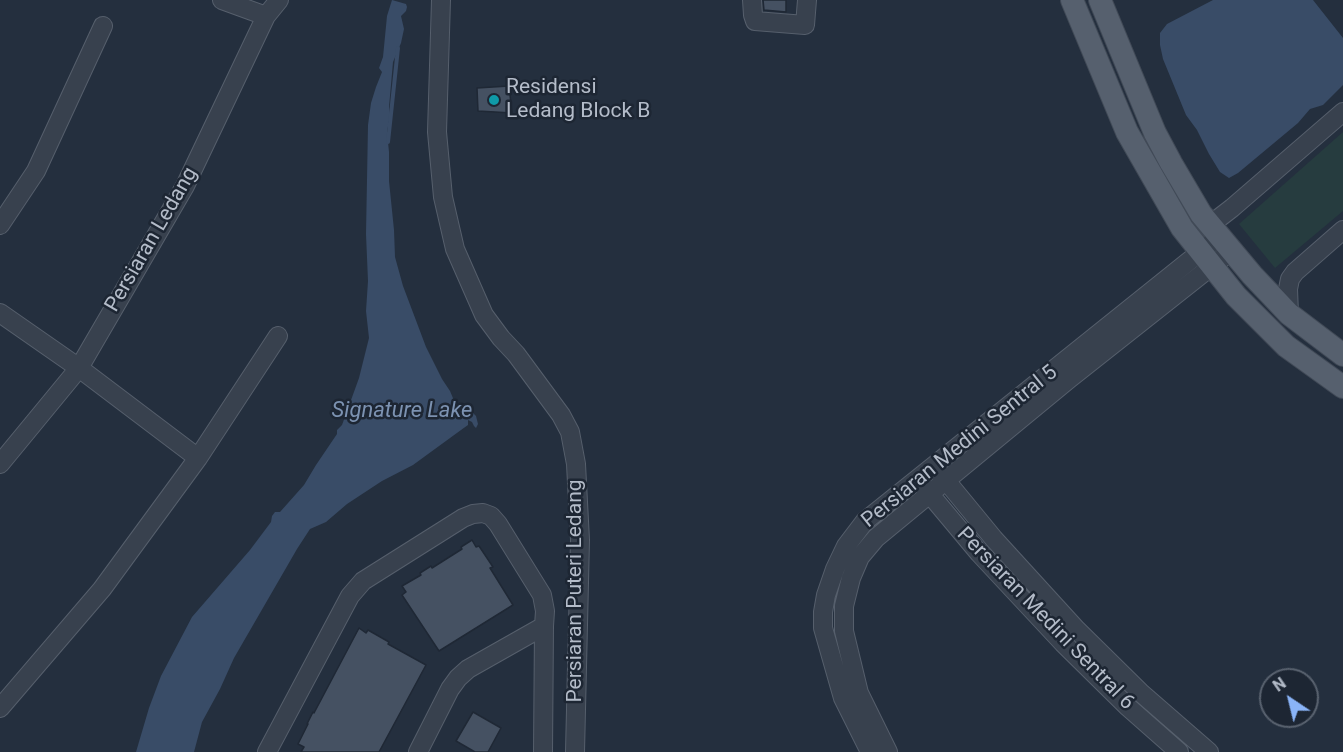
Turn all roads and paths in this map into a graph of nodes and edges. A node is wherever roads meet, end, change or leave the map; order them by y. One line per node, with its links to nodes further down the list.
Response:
1 (222, 0): 8 (street)
2 (279, 0): 8 (street, Persiaran Ledang)
3 (441, 0): 32 (street, Persiaran Puteri Ledang)
4 (752, 0): 5 (street)
5 (807, 0)
6 (1072, 0): 14 (main road)
7 (1100, 0): 13 (main road)
8 (266, 16): 19 (street, Persiaran Ledang)
9 (103, 26): 11 (street)
10 (1343, 112): 13 (street)
11 (0, 225)
12 (1343, 230): 16 (street)
13 (1220, 238): 14 (street); 16 (main road)
14 (1206, 259): 20 (main road); 23 (street, Persiaran Medini Sentral 5); 25 (street, Persiaran Medini Sentral 5)
15 (0, 314): 19 (street)
16 (1290, 314): 18 (main road)
17 (278, 336): 21 (street)
18 (1343, 355)
19 (79, 368): 21 (street); 22 (street, Persiaran Ledang)
20 (1343, 387)
21 (198, 458): 28 (street)
22 (0, 464)
23 (934, 466): 24 (street, Persiaran Medini Sentral 5); 25 (street, Persiaran Medini Sentral 6)
24 (918, 479): 26 (street, Persiaran Medini Sentral 6); 33 (street, Persiaran Medini Sentral 5)
25 (946, 480): 26 (street, Persiaran Medini Sentral 5); 36 (street, Persiaran Medini Sentral 6)
26 (929, 494): 34 (street, Persiaran Medini Sentral 5); 35 (street, Persiaran Medini Sentral 6)
27 (544, 626): 29 (street); 30 (street); 31 (street)
28 (0, 708)
29 (267, 752)
30 (418, 752)
31 (543, 752)
32 (575, 752)
33 (870, 752)
34 (888, 752)
35 (1179, 752)
36 (1209, 752)

